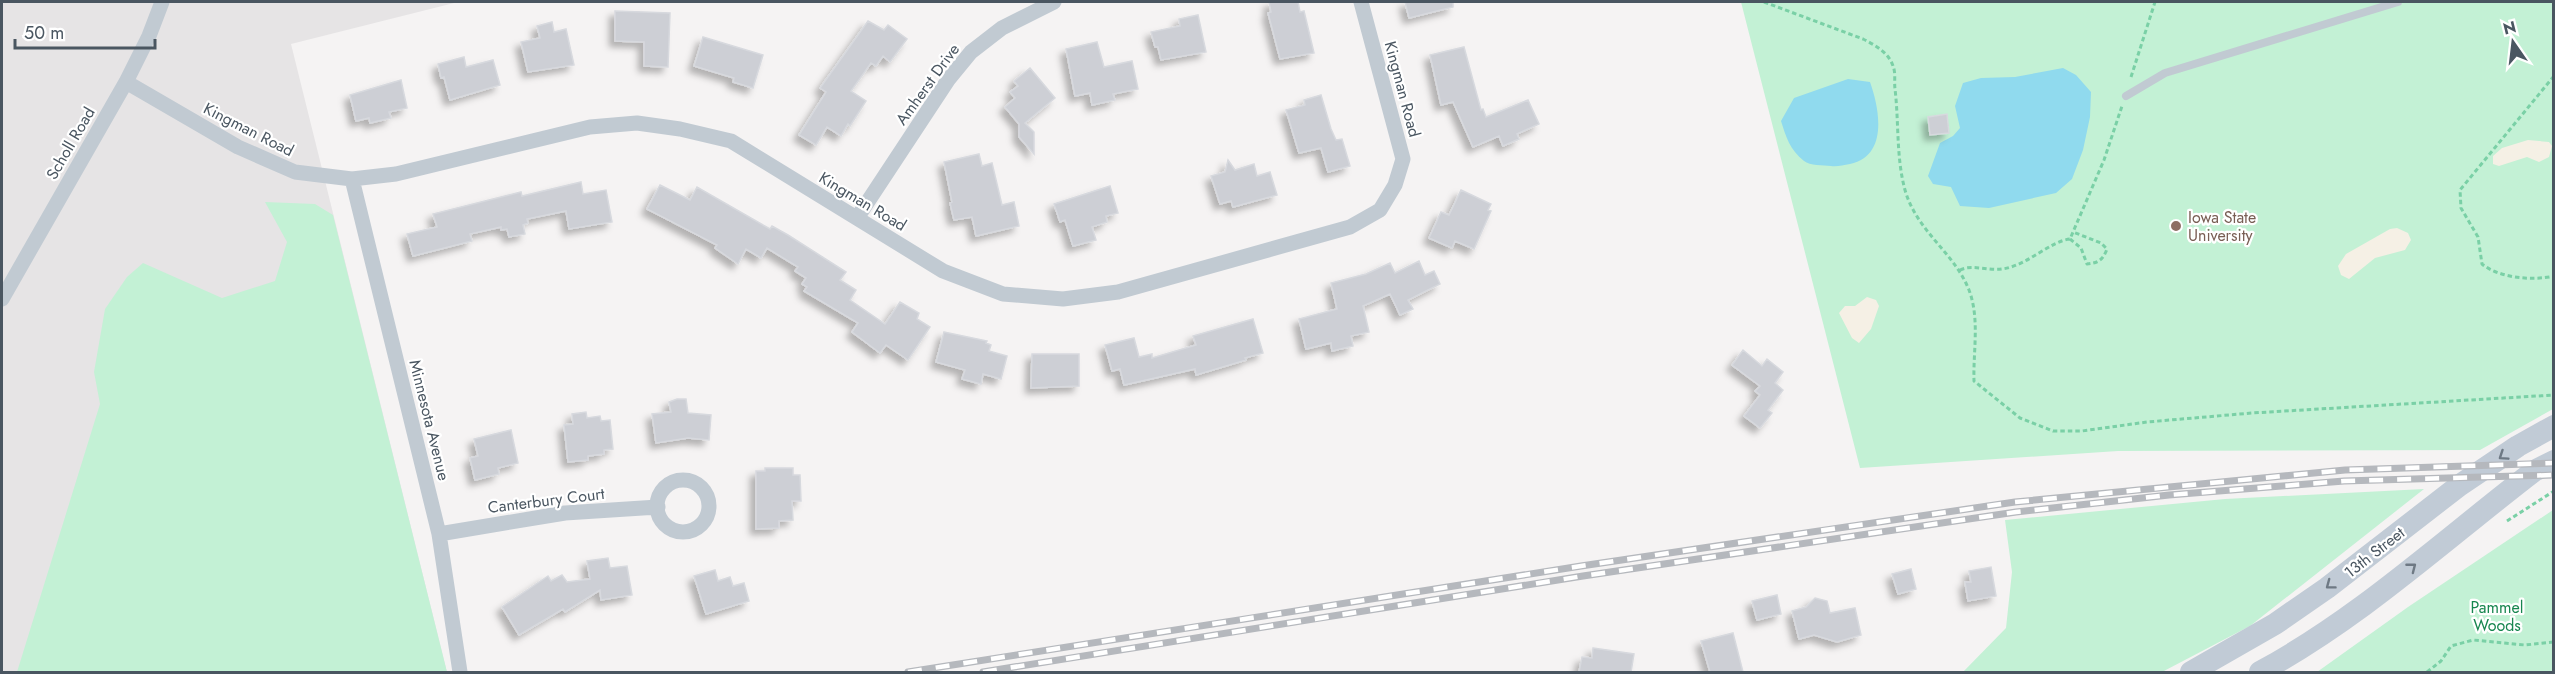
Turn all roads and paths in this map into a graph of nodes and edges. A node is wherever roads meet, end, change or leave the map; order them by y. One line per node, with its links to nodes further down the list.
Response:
1 (162, 2): 8 (street, Scholl Road)
2 (1054, 2): 11 (street, Amherst Drive)
3 (1361, 2): 11 (street, Kingman Road)
4 (1764, 2): 14 (path)
5 (2153, 2): 9 (path)
6 (2398, 2): 9 (lane)
7 (2553, 76): 15 (path)
8 (126, 82): 10 (street, Kingman Road); 16 (street, Scholl Road)
9 (2126, 96): 12 (path)
10 (352, 179): 11 (street, Kingman Road); 21 (street, Minnesota Avenue)
11 (857, 218)
12 (2073, 232): 13 (path); 13 (path)
13 (2070, 239): 14 (path)
14 (1959, 271): 17 (path)
15 (2553, 276)
16 (2, 299)
17 (2553, 395)
18 (2553, 426): 24 (main road, 13th Street, one-way to 24)
19 (2553, 460): 25 (main road, one-way to 19)
20 (658, 507): 21 (street, Canterbury Court)
21 (439, 534): 23 (street, Minnesota Avenue)
22 (2553, 642): 26 (path)
23 (460, 672)
24 (2191, 672)
25 (2260, 672)
26 (2427, 672)

